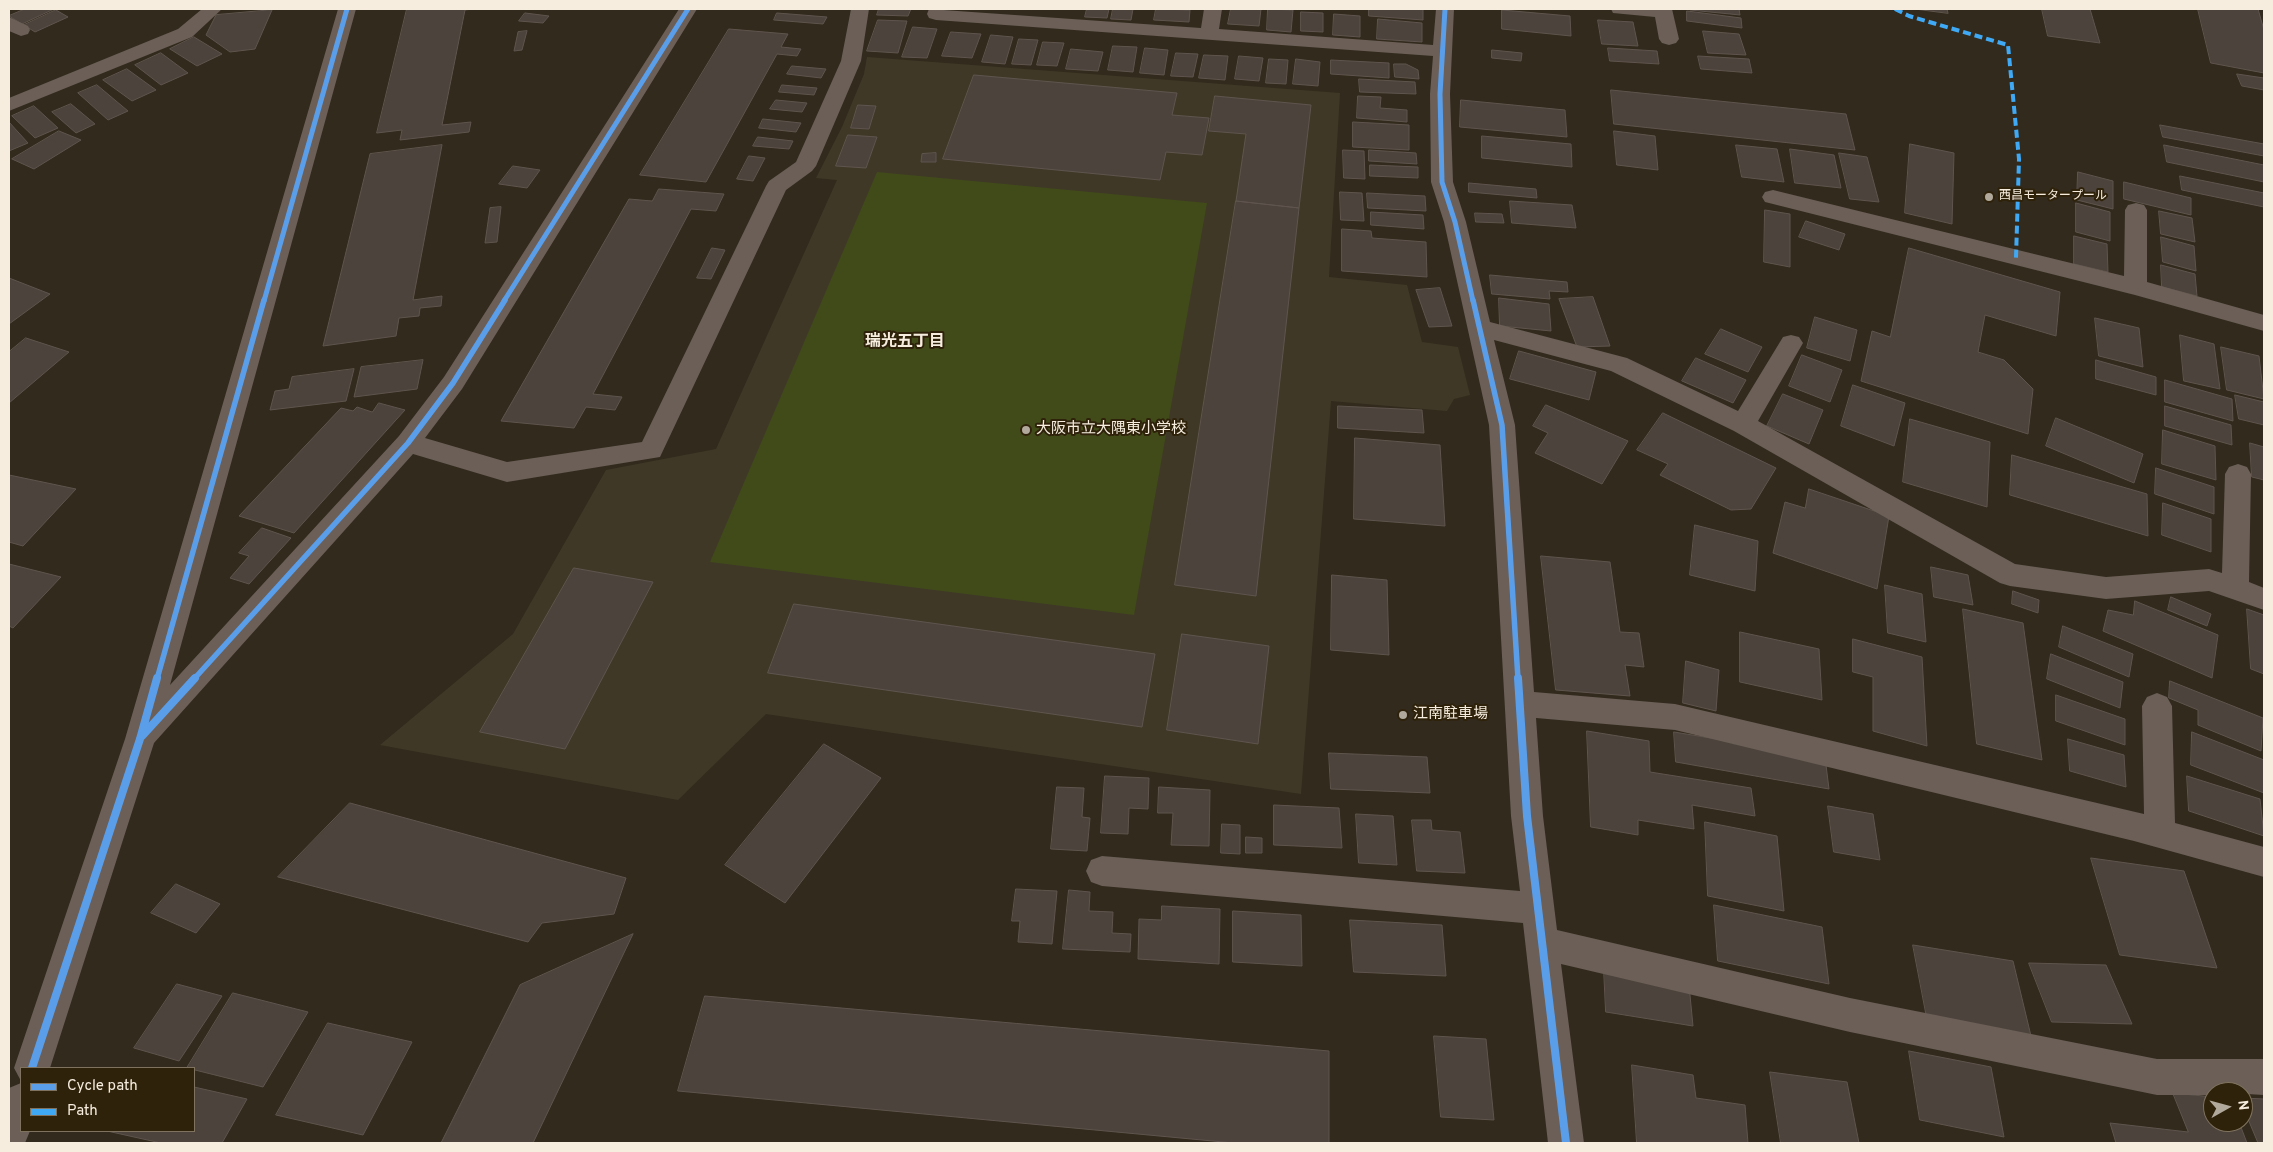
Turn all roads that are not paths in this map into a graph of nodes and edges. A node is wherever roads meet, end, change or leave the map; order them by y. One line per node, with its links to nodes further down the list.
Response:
1 (213, 9): 14 (street)
2 (347, 9): 28 (street)
3 (688, 9): 22 (street)
4 (860, 9): 22 (street)
5 (938, 9): 10 (street)
6 (1213, 9): 11 (street)
7 (1444, 9): 13 (street)
8 (1620, 9): 9 (street)
9 (1663, 10): 12 (street)
10 (1070, 16): 11 (street)
11 (1209, 34): 13 (street)
12 (1669, 39)
13 (1441, 51): 19 (street)
14 (9, 105)
15 (1773, 198): 17 (street)
16 (2136, 210): 17 (street)
17 (2135, 288): 18 (street)
18 (2264, 323)
19 (1480, 328): 21 (street); 26 (street)
20 (1791, 342): 21 (street)
21 (1743, 424): 24 (street)
22 (408, 443): 28 (street)
23 (2238, 474): 24 (street)
24 (2235, 589): 25 (street)
25 (2264, 599)
26 (1519, 704): 29 (street); 32 (street)
27 (2157, 706): 29 (street)
28 (140, 739): 34 (street)
29 (2160, 833): 30 (street)
30 (2264, 862)
31 (1102, 870): 32 (street)
32 (1538, 908): 33 (street)
33 (1542, 943): 35 (street); 38 (street)
34 (32, 1067)
35 (2264, 1076)
36 (20, 1104): 37 (street)
37 (9, 1139)
38 (1566, 1143)

